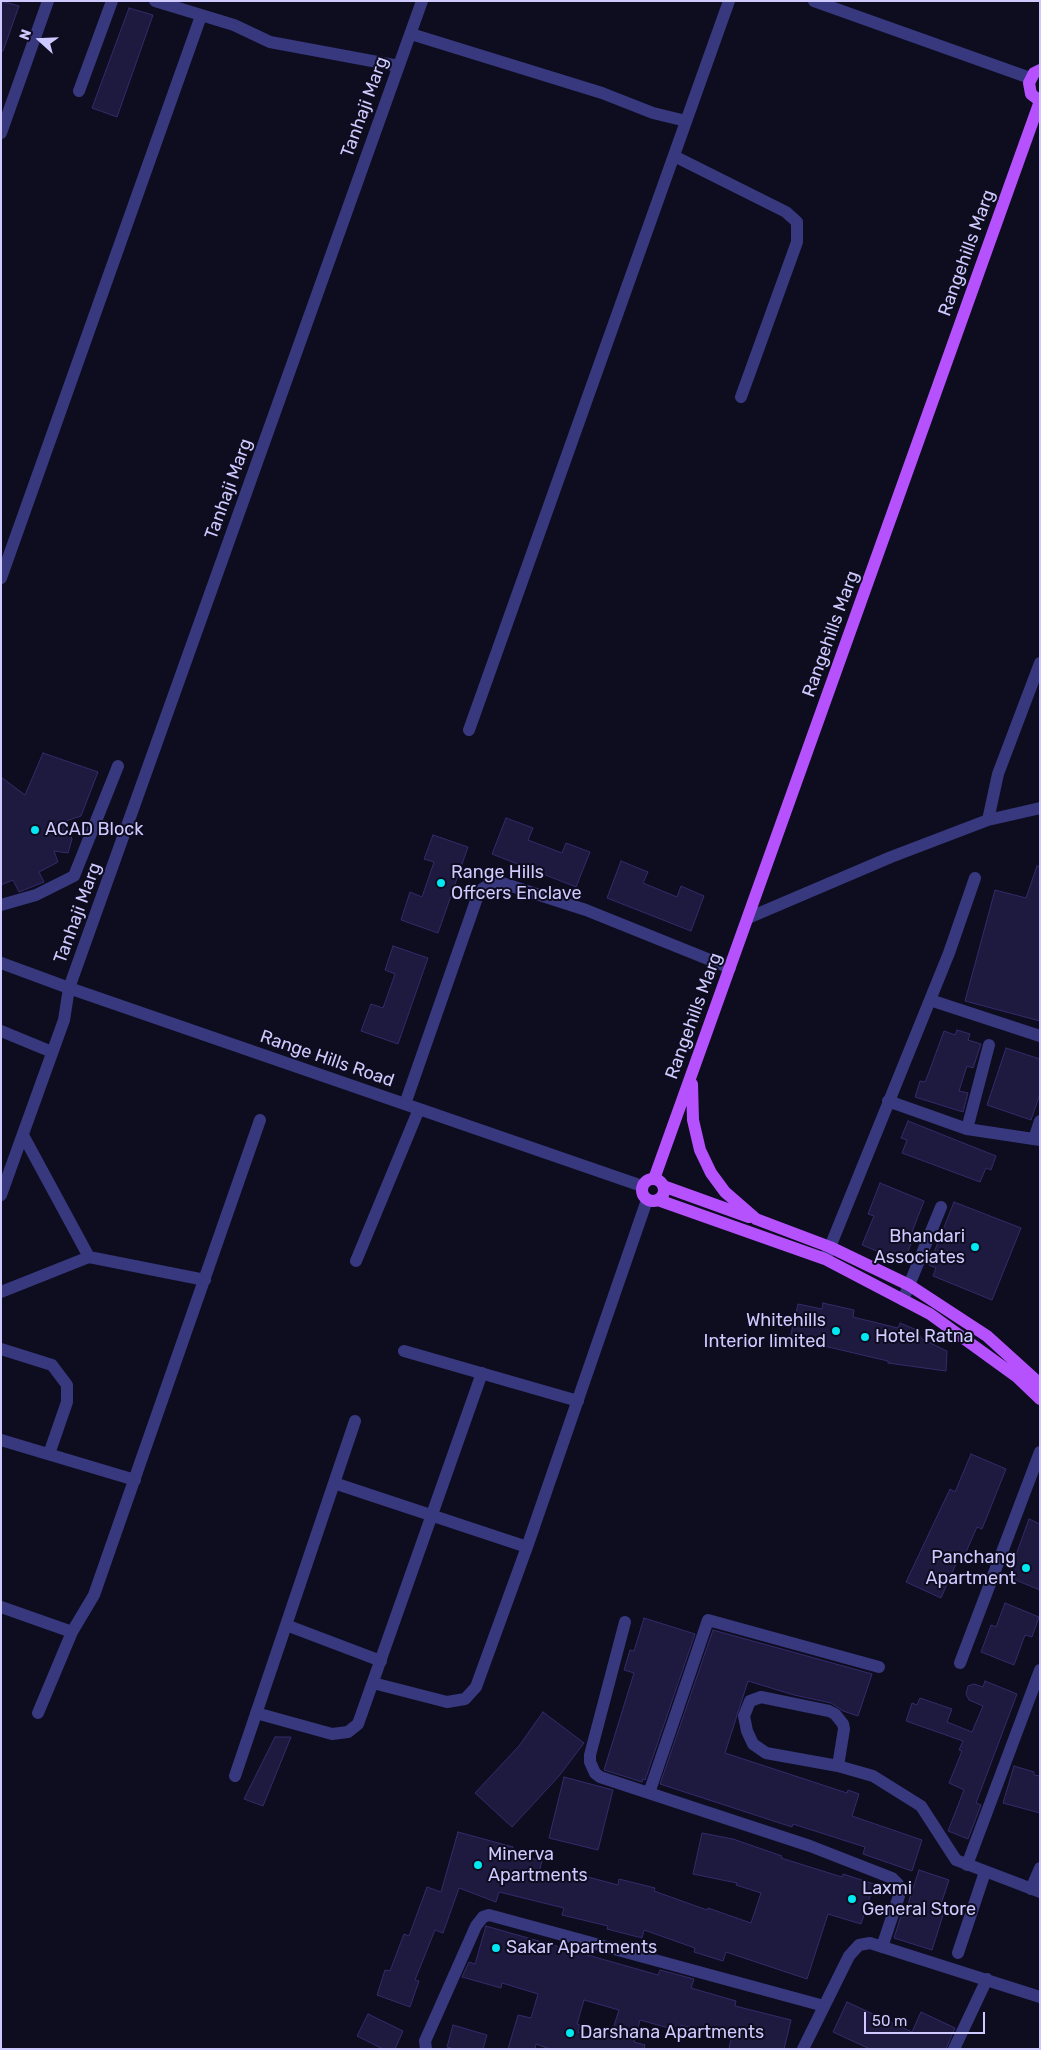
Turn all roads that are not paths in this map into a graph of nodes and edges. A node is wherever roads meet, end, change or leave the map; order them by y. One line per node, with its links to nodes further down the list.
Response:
1 (48, 1): 13 (street)
2 (112, 1): 11 (street)
3 (155, 1): 7 (street)
4 (422, 1): 8 (street, Tanhaji Marg)
5 (729, 1): 14 (street)
6 (814, 1): 10 (street)
7 (201, 16): 9 (street); 18 (street)
8 (411, 34): 9 (street, Tanhaji Marg); 14 (street)
9 (399, 66): 29 (street, Tanhaji Marg)
10 (1035, 74): 12 (main road)
11 (79, 91)
12 (1040, 101): 26 (main road, Rangehills Marg)
13 (4, 118): 15 (street)
14 (686, 121): 16 (street)
15 (1, 133)
16 (674, 156): 17 (street); 20 (street)
17 (740, 397)
18 (1, 578)
19 (1040, 663): 23 (street)
20 (469, 730)
21 (118, 766): 25 (street)
22 (1040, 808): 23 (street)
23 (988, 820): 26 (street)
24 (975, 878): 30 (street)
25 (1, 905)
26 (748, 918): 28 (main road, Rangehills Marg)
27 (1, 963): 29 (street, Range Hills Road)
28 (730, 968): 35 (main road, Rangehills Marg); 37 (street)
29 (69, 988): 34 (street, Tanhaji Marg); 37 (street, Range Hills Road)
30 (930, 1000): 32 (street); 36 (street)
31 (1, 1031): 34 (street)
32 (1040, 1036)
33 (989, 1045): 41 (street)
34 (52, 1052): 42 (street, Tanhaji Marg)
35 (692, 1074): 44 (main road, Rangehills Marg); 49 (main road)
36 (888, 1100): 41 (street); 50 (street)
37 (405, 1104): 38 (street, Range Hills Road)
38 (419, 1109): 45 (street, Range Hills Road); 53 (street)
39 (260, 1120): 54 (street)
40 (1040, 1120): 43 (street)
41 (968, 1129): 43 (street)
42 (23, 1135): 46 (street, Tanhaji Marg); 51 (street)
43 (1037, 1140)
44 (659, 1183): 45 (main road); 47 (main road); 49 (main road)
45 (642, 1186): 47 (main road)
46 (1, 1195)
47 (653, 1200): 52 (main road); 63 (street)
48 (941, 1207): 55 (street)
49 (756, 1219): 50 (main road)
50 (830, 1247): 52 (street); 55 (main road)
51 (89, 1257): 54 (street); 56 (street)
52 (825, 1259): 57 (main road)
53 (356, 1261)
54 (205, 1280): 68 (street)
55 (909, 1285): 57 (street); 61 (main road)
56 (1, 1292)
57 (903, 1300): 62 (main road)
58 (1, 1349): 67 (street)
59 (404, 1351): 60 (street)
60 (482, 1373): 63 (street); 70 (street)
61 (1040, 1384)
62 (1040, 1399)
63 (578, 1401): 71 (street)
64 (355, 1421): 69 (street)
65 (1, 1440): 67 (street)
66 (1040, 1452): 77 (street)
67 (49, 1454): 68 (street)
68 (135, 1480): 75 (street)
69 (334, 1483): 70 (street); 74 (street)
70 (432, 1516): 71 (street); 76 (street)
71 (527, 1547): 80 (street)
72 (1, 1607): 75 (street)
73 (625, 1622): 85 (street)
74 (286, 1625): 76 (street); 81 (street)
75 (72, 1632): 82 (street)
76 (380, 1661): 80 (street)
77 (960, 1663)
78 (879, 1667): 85 (street)
79 (1040, 1670): 86 (street)
80 (373, 1683): 81 (street)
81 (256, 1713): 84 (street)
82 (38, 1714)
83 (838, 1766): 83 (street); 86 (street)
84 (235, 1776)
85 (649, 1793): 90 (street)
86 (967, 1865): 88 (street)
87 (1040, 1868): 89 (street)
88 (985, 1872): 89 (street); 91 (street)
89 (1036, 1890)
90 (882, 1947): 92 (street); 94 (street)
91 (958, 1953)
92 (987, 1979): 93 (street); 97 (street)
93 (1040, 1997)
94 (824, 2006): 95 (street); 96 (street)
95 (426, 2049)
96 (803, 2049)
97 (954, 2049)

